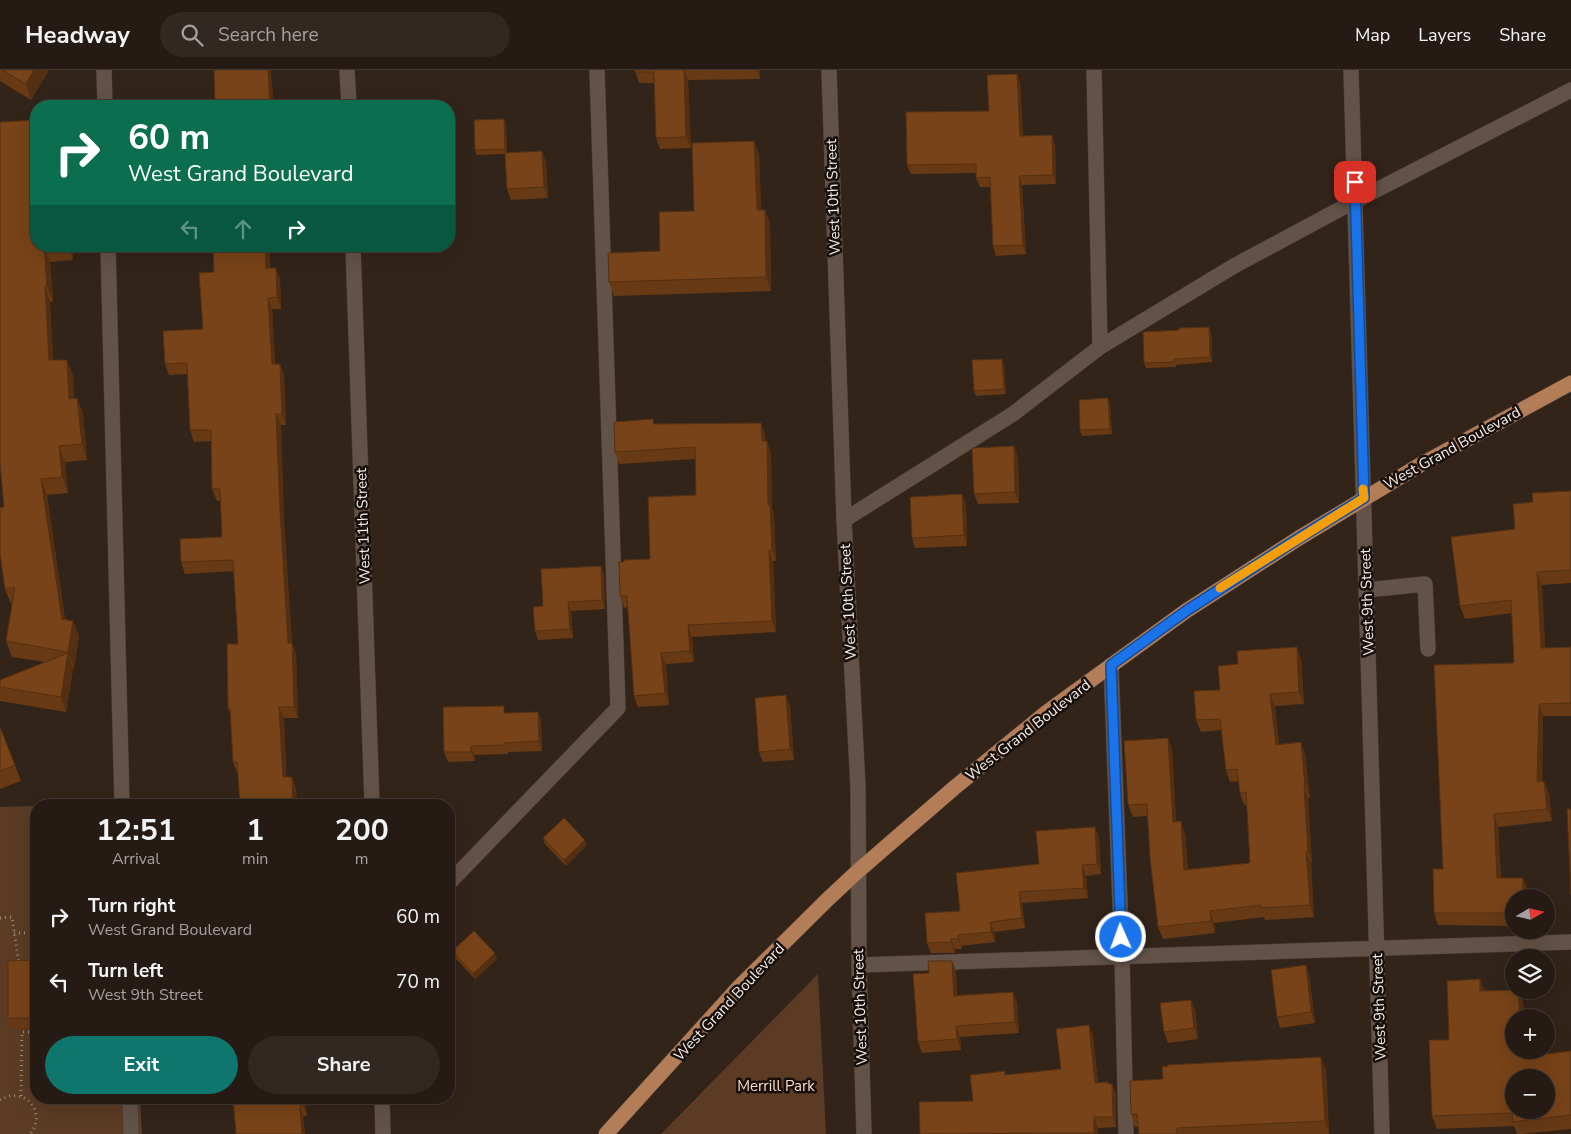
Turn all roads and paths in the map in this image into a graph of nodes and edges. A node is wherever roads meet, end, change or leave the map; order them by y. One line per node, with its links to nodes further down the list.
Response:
1 (104, 70): 8 (street)
2 (348, 70): 9 (street)
3 (597, 70): 23 (street)
4 (829, 70): 16 (street, West 10th Street)
5 (1094, 70): 13 (street)
6 (1351, 70): 10 (street, West 9th Street)
7 (1571, 90): 10 (street)
8 (105, 100)
9 (349, 100)
10 (1355, 201): 13 (street); 15 (street, West 9th Street)
11 (108, 252): 20 (street)
12 (353, 252): 21 (street, West 11th Street)
13 (1100, 348): 16 (street)
14 (1571, 383): 15 (main road, West Grand Boulevard)
15 (1364, 498): 17 (street, West 9th Street); 19 (main road, West Grand Boulevard)
16 (844, 520): 22 (street, West 10th Street)
17 (1366, 590): 18 (street); 28 (street, West 9th Street)
18 (1428, 648)
19 (1111, 665): 22 (main road, West Grand Boulevard); 29 (street)
20 (122, 799)
21 (372, 799)
22 (858, 871): 30 (street, West 10th Street); 42 (main road, West Grand Boulevard)
23 (455, 877)
24 (0, 918): 25 (path)
25 (14, 933): 26 (path); 31 (path)
26 (28, 933)
27 (1571, 942): 28 (street)
28 (1377, 948): 29 (street); 45 (street, West 9th Street)
29 (1122, 956): 30 (street); 44 (street)
30 (859, 965): 43 (street, West 10th Street)
31 (20, 967)
32 (30, 1032): 33 (path)
33 (21, 1096): 34 (path); 35 (path)
34 (0, 1100)
35 (30, 1103)
36 (31, 1104): 39 (path)
37 (130, 1104): 40 (street)
38 (382, 1104): 41 (street)
39 (30, 1134)
40 (130, 1134)
41 (383, 1134)
42 (606, 1134)
43 (864, 1134)
44 (1126, 1134)
45 (1382, 1134)

